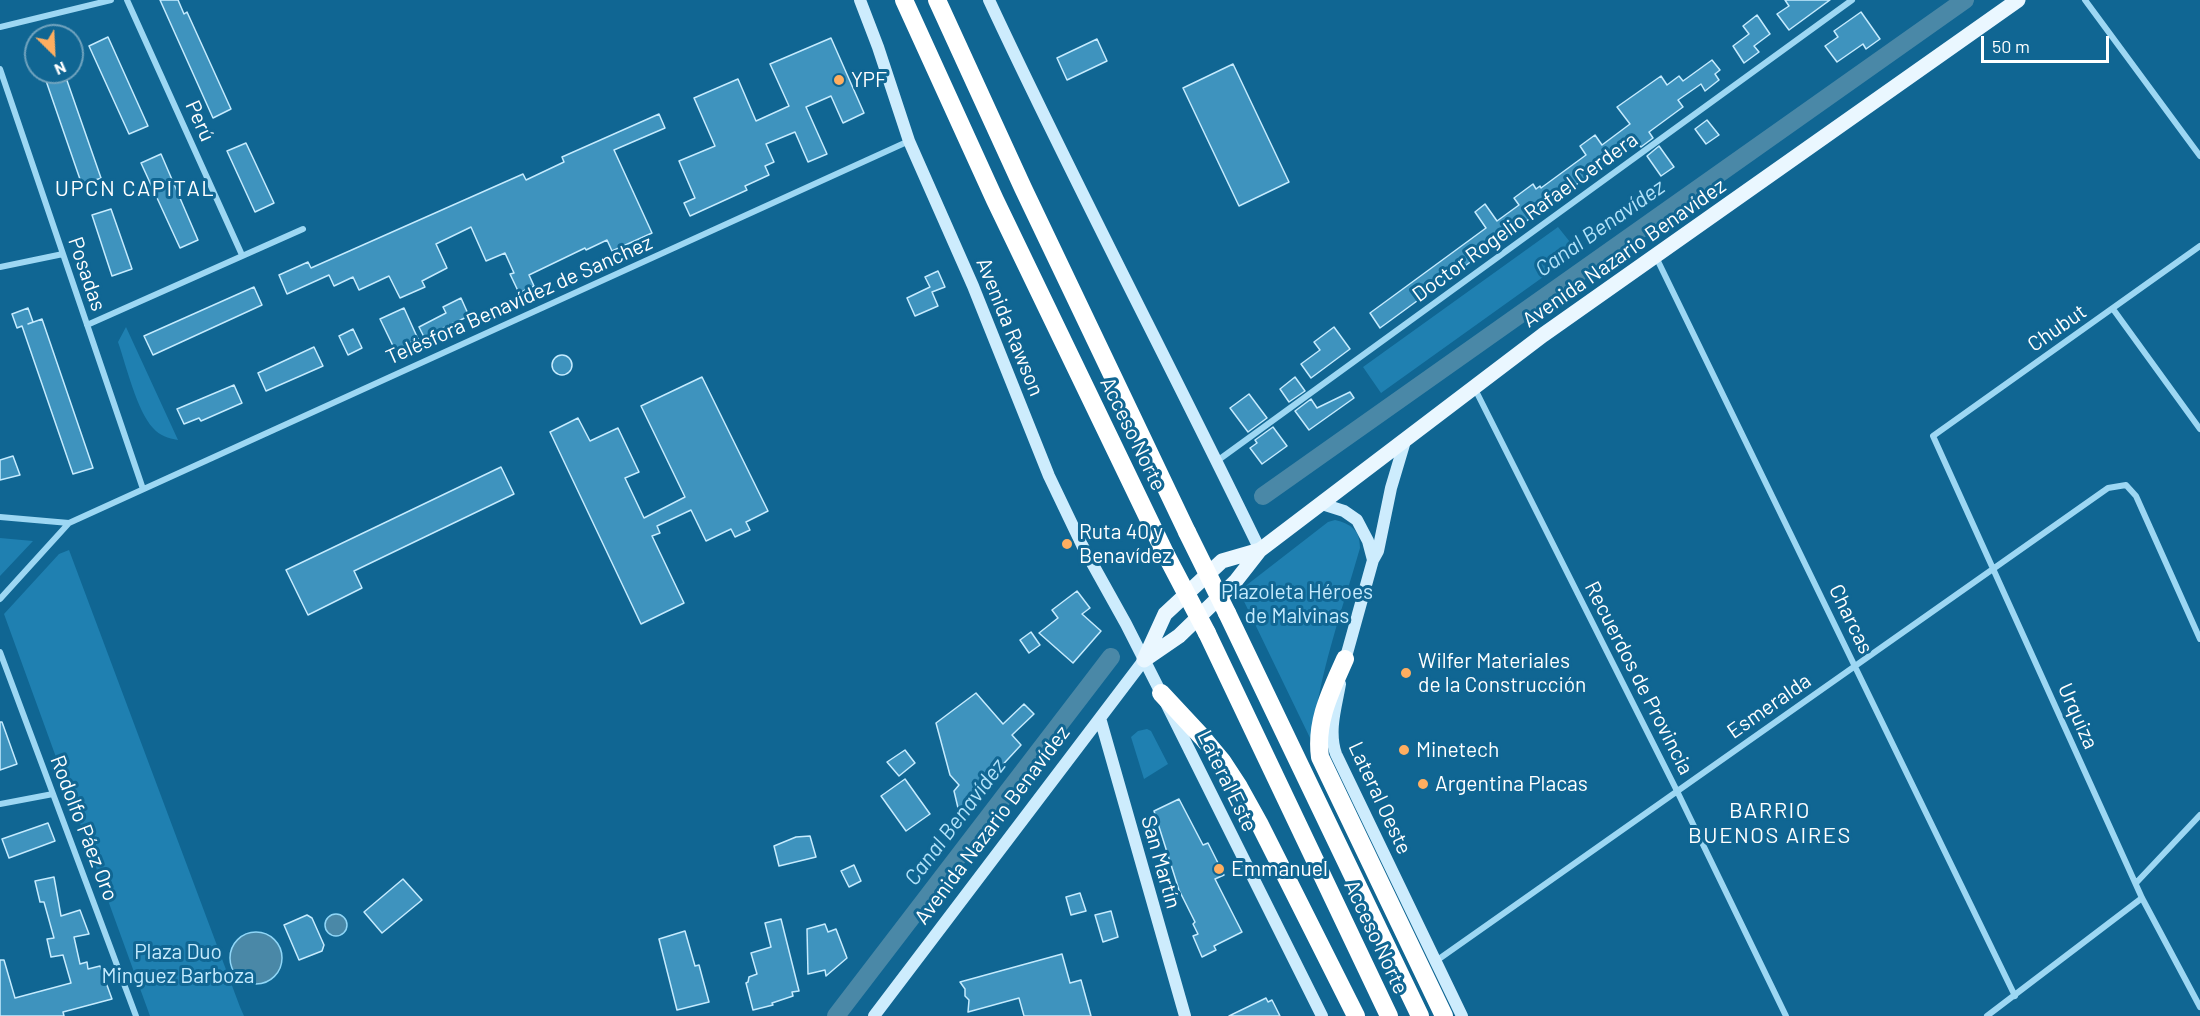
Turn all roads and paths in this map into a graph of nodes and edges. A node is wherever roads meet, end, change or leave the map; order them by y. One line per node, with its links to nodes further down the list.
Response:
1 (111, 0): 10 (street)
2 (127, 0): 17 (street, Perú)
3 (860, 0): 12 (street, Avenida Rawson)
4 (904, 0): 58 (highway, Acceso Norte, bridge)
5 (937, 0): 59 (highway, Acceso Norte, bridge)
6 (989, 0): 26 (street)
7 (1852, 0): 26 (street, Doctor Rogelio Rafael Cerdera)
8 (2018, 0): 18 (main road, Avenida Nazario Benavídez)
9 (2085, 0): 13 (street)
10 (0, 27)
11 (0, 69): 16 (street, Posadas)
12 (909, 141): 27 (street, Telésfora Benavídez de Sanchez); 38 (street, Avenida Rawson)
13 (2200, 156)
14 (303, 229): 17 (street)
15 (2200, 246): 20 (street, Chubut)
16 (63, 254): 19 (street); 21 (street, Posadas)
17 (242, 255): 21 (street)
18 (1655, 256): 22 (main road, Avenida Nazario Benavídez); 39 (street, Charcas)
19 (0, 267)
20 (2113, 309): 23 (street); 24 (street, Chubut)
21 (87, 325): 27 (street, Posadas)
22 (1475, 388): 25 (main road, Avenida Nazario Benavídez); 42 (street, Recuerdos de Provincia)
23 (2200, 429)
24 (1933, 436): 33 (street, Urquiza)
25 (1405, 441): 28 (main road, Avenida Nazario Benavídez); 32 (street, Lateral Oeste)
26 (1217, 461): 31 (street)
27 (143, 489): 30 (street, Telésfora Benavídez de Sanchez)
28 (1322, 504): 31 (main road, Avenida Nazario Benavídez); 32 (street)
29 (0, 518): 30 (street)
30 (69, 522): 34 (street)
31 (1260, 550): 38 (main road, Avenida Nazario Benavídez); 38 (main road, Avenida Nazario Benavídez)
32 (1373, 561): 37 (street, Lateral Oeste)
33 (1993, 569): 35 (street, Esmeralda); 39 (street, Esmeralda); 46 (street, Urquiza)
34 (0, 599)
35 (2200, 639)
36 (0, 652): 43 (street, Rodolfo Páez Oro)
37 (1345, 658): 48 (street, Lateral Oeste); 60 (highway)
38 (1144, 660): 40 (street, Lateral Este); 41 (street, Avenida Nazario Benavídez)
39 (1856, 665): 42 (street, Esmeralda); 50 (street, Charcas)
40 (1161, 693): 56 (street, Lateral Este); 57 (highway)
41 (1100, 718): 54 (street, Avenida Nazario Benavídez); 55 (street, San Martín)
42 (1677, 791): 48 (street, Esmeralda); 62 (street, Recuerdos de Provincia)
43 (53, 794): 44 (street); 53 (street, Rodolfo Páez Oro)
44 (0, 804)
45 (2200, 815): 46 (street)
46 (2136, 883): 47 (street, Urquiza)
47 (2142, 898): 50 (street); 51 (street, Urquiza)
48 (1436, 961): 61 (street, Lateral Oeste)
49 (2200, 991): 51 (street)
50 (2015, 996): 63 (street)
51 (2194, 996): 52 (street, Urquiza)
52 (2200, 1007)
53 (136, 1016)
54 (874, 1016)
55 (1185, 1016)
56 (1322, 1016)
57 (1356, 1016)
58 (1389, 1016)
59 (1420, 1016)
60 (1444, 1016)
61 (1462, 1016)
62 (1786, 1016)
63 (1987, 1016)

